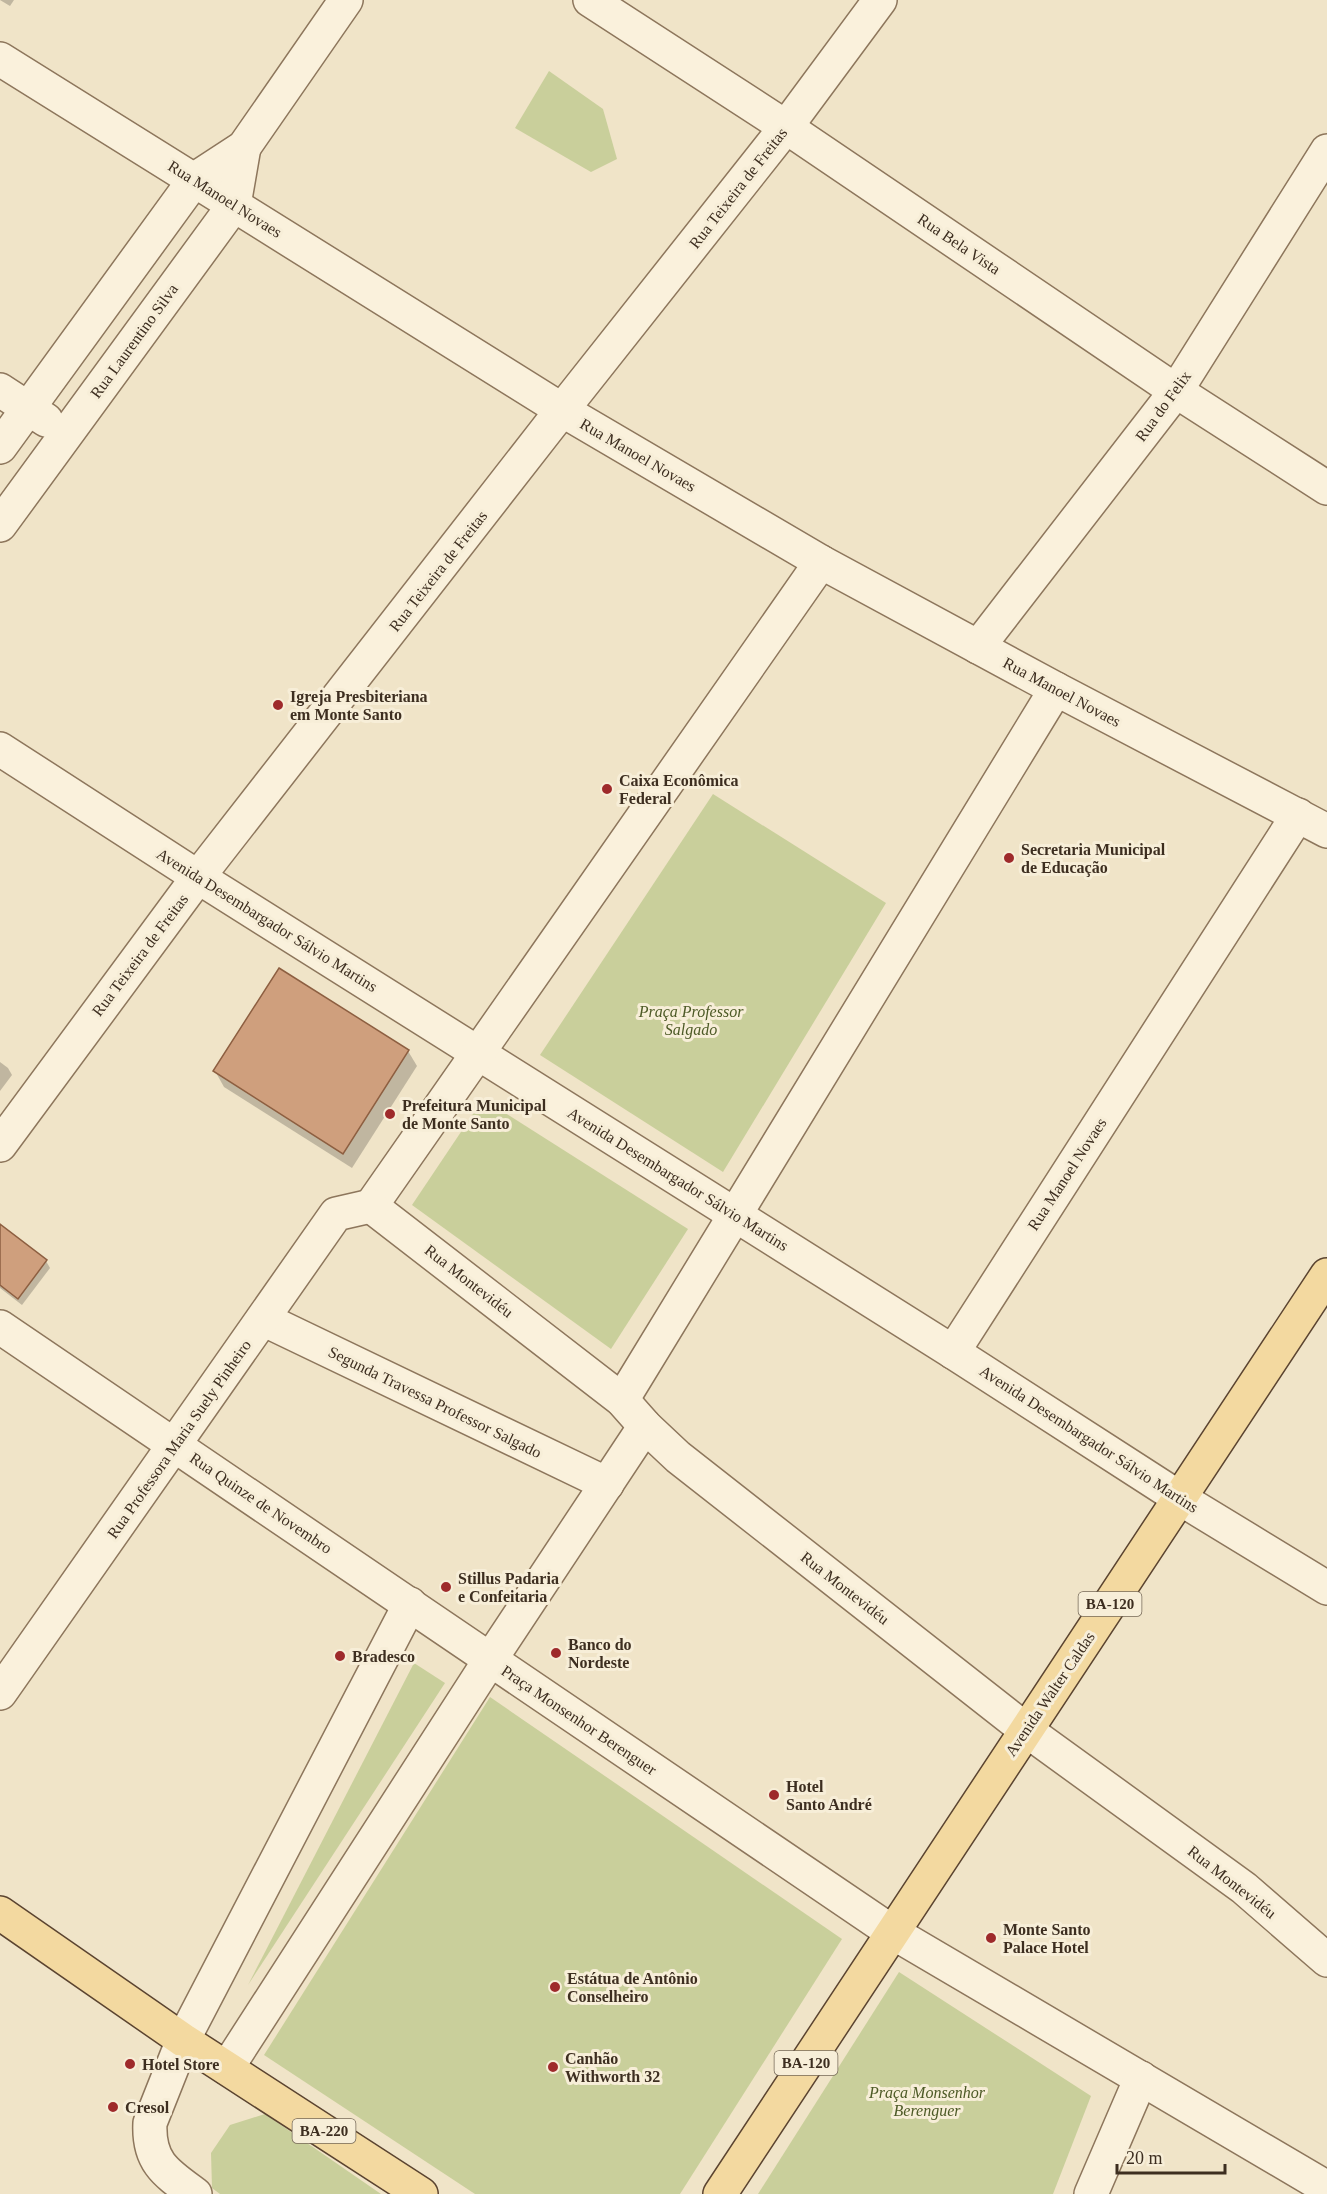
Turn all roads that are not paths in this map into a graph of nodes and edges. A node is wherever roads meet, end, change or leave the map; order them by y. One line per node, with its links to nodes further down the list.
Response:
1 (346, 0): 6 (street, Rua Laurentino Silva)
2 (590, 0): 5 (street, Rua Bela Vista)
3 (880, 0): 5 (street, Rua Teixeira de Freitas)
4 (0, 59): 8 (street, Rua Manoel Novaes)
5 (786, 127): 11 (street, Rua Bela Vista); 13 (street, Rua Teixeira de Freitas)
6 (244, 147): 8 (street, Rua Laurentino Silva); 9 (street, Rua Laurentino Silva)
7 (1327, 151): 11 (street, Rua do Felix)
8 (195, 179): 9 (street, Rua Manoel Novaes); 12 (street, Rua Laurentino Silva)
9 (234, 205): 13 (street, Rua Manoel Novaes); 14 (street, Rua Laurentino Silva)
10 (0, 390): 12 (street)
11 (1176, 391): 16 (street, Rua Bela Vista); 19 (street, Rua do Felix)
12 (29, 408): 14 (street); 15 (street, Rua Laurentino Silva)
13 (562, 410): 18 (street, Rua Manoel Novaes); 24 (street, Rua Teixeira de Freitas)
14 (66, 433): 17 (street, Rua Laurentino Silva)
15 (0, 447)
16 (1327, 488)
17 (0, 525)
18 (821, 562): 19 (street, Rua Manoel Novaes); 25 (street)
19 (978, 647): 20 (street, Rua Manoel Novaes)
20 (1056, 689): 22 (street, Rua Manoel Novaes); 28 (street)
21 (0, 749): 24 (street, Avenida Desembargador Sálvio Martins)
22 (1298, 814): 23 (street, Rua Manoel Novaes); 32 (street, Rua Manoel Novaes)
23 (1327, 831)
24 (198, 878): 25 (street, Avenida Desembargador Sálvio Martins); 26 (street, Rua Teixeira de Freitas)
25 (478, 1052): 27 (street); 28 (street, Avenida Desembargador Sálvio Martins)
26 (0, 1145)
27 (371, 1206): 30 (street, Rua Professora Maria Suely Pinheiro); 33 (street, Rua Montevidéu)
28 (735, 1216): 32 (street, Avenida Desembargador Sálvio Martins); 33 (street)
29 (1327, 1275): 37 (main road, Avenida Walter Caldas / BA-120)
30 (263, 1319): 35 (street, Rua Professora Maria Suely Pinheiro); 36 (street, Segunda Travessa Professor Salgado)
31 (0, 1327): 35 (street, Rua Quinze de Novembro)
32 (953, 1352): 37 (street, Avenida Desembargador Sálvio Martins)
33 (622, 1400): 34 (street, Rua Montevidéu)
34 (645, 1426): 36 (street); 42 (street, Rua Montevidéu)
35 (176, 1445): 39 (street, Rua Quinze de Novembro); 41 (street, Rua Professora Maria Suely Pinheiro)
36 (607, 1484): 40 (street)
37 (1181, 1499): 38 (street, Avenida Desembargador Sálvio Martins); 42 (main road, Avenida Walter Caldas / BA-120)
38 (1327, 1588)
39 (410, 1604): 40 (street, Rua Quinze de Novembro); 46 (street)
40 (490, 1660): 44 (street, Praça Monsenhor Berenguer); 47 (street, Praça Monsenhor Berenguer)
41 (0, 1693)
42 (1026, 1730): 44 (main road, Avenida Walter Caldas / BA-120); 45 (street, Rua Montevidéu)
43 (0, 1913): 46 (main road, BA-220)
44 (892, 1932): 48 (street, Praça Monsenhor Berenguer); 52 (main road, BA-120)
45 (1327, 1960)
46 (183, 2040): 47 (main road, BA-220); 50 (street)
47 (227, 2068): 51 (main road, BA-220)
48 (1140, 2078): 49 (street); 53 (street)
49 (1327, 2188)
50 (195, 2194)
51 (421, 2194)
52 (720, 2194)
53 (1091, 2194)

